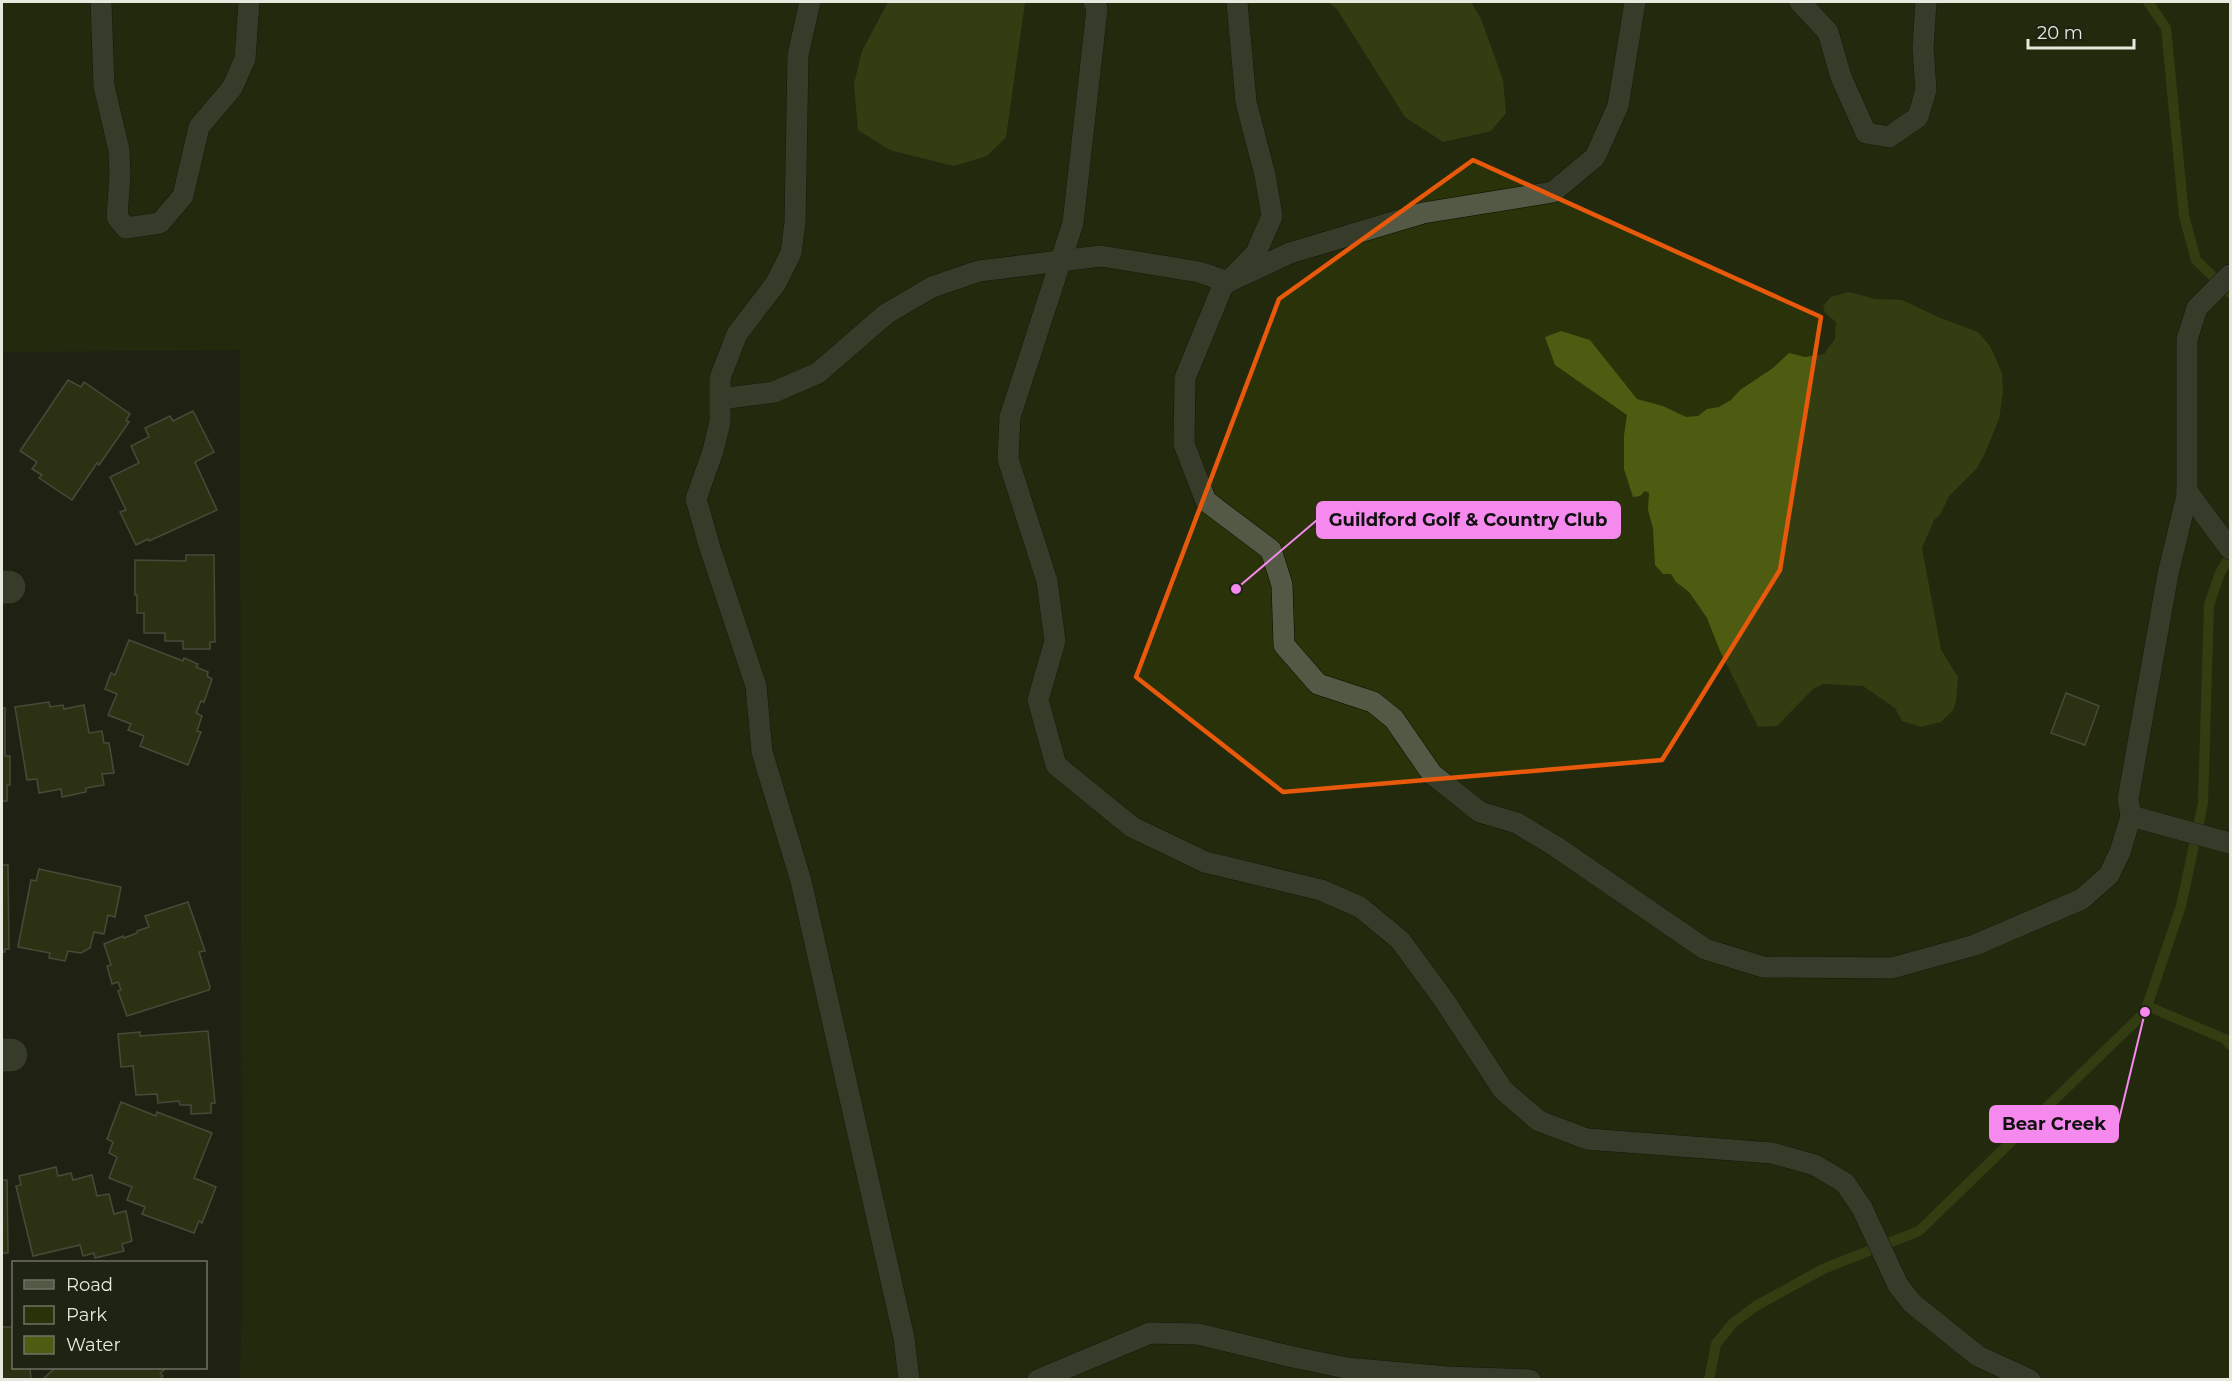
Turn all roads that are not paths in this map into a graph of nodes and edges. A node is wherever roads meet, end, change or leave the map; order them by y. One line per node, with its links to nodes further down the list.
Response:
1 (101, 2): 2 (lane)
2 (249, 2)
3 (810, 2): 12 (lane)
4 (1094, 2): 9 (lane)
5 (1237, 2): 11 (lane)
6 (1635, 2): 11 (lane)
7 (1800, 2): 8 (lane)
8 (1926, 2)
9 (1061, 260): 11 (lane); 12 (lane); 20 (lane)
10 (2230, 275): 13 (lane)
11 (1228, 282): 15 (lane)
12 (720, 399): 17 (lane)
13 (2187, 491): 14 (lane); 15 (lane)
14 (2230, 549)
15 (2131, 816): 16 (lane)
16 (2230, 843)
17 (909, 1380)
18 (1038, 1380): 19 (lane)
19 (1530, 1380)
20 (2030, 1380)

